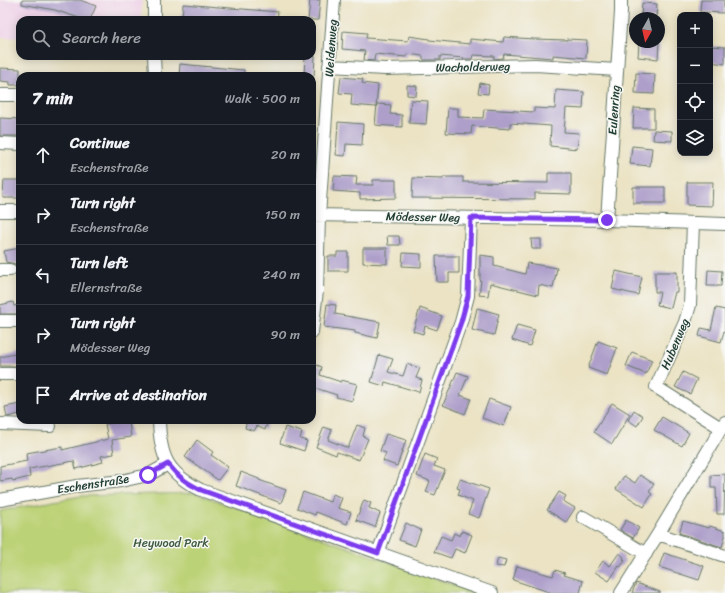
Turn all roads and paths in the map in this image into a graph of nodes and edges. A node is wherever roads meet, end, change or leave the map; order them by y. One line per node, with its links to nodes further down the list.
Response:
1 (154, 0): 4 (street)
2 (334, 0): 6 (street, Weidenweg)
3 (621, 0): 7 (street, Eulenring)
4 (154, 16)
5 (154, 60): 8 (street)
6 (329, 66): 7 (street, Wacholderweg); 13 (street, Weidenweg)
7 (617, 70): 18 (street, Eulenring)
8 (155, 72)
9 (0, 95): 10 (street)
10 (16, 95)
11 (0, 143): 12 (street)
12 (16, 144)
13 (316, 205)
14 (0, 211): 15 (street)
15 (16, 211)
16 (316, 216): 17 (street, Mödesser Weg)
17 (471, 218): 18 (street, Mödesser Weg); 37 (street)
18 (607, 220): 19 (street, Mödesser Weg)
19 (693, 223): 20 (street, Mödesser Weg); 29 (street, Hubenweg)
20 (725, 224)
21 (316, 254): 22 (street, Weidenweg)
22 (316, 299)
23 (0, 321): 24 (street)
24 (16, 322)
25 (0, 374): 26 (street)
26 (16, 374)
27 (0, 424): 30 (street)
28 (159, 424): 33 (street)
29 (723, 425): 31 (street)
30 (50, 426)
31 (712, 445): 32 (street); 36 (street)
32 (725, 445)
33 (168, 464): 34 (street, Eschenstraße); 37 (street)
34 (0, 500)
35 (583, 517): 38 (street)
36 (658, 534): 38 (street); 39 (street)
37 (378, 553): 40 (street)
38 (646, 554): 41 (street)
39 (725, 556)
40 (492, 593)
41 (621, 593)

